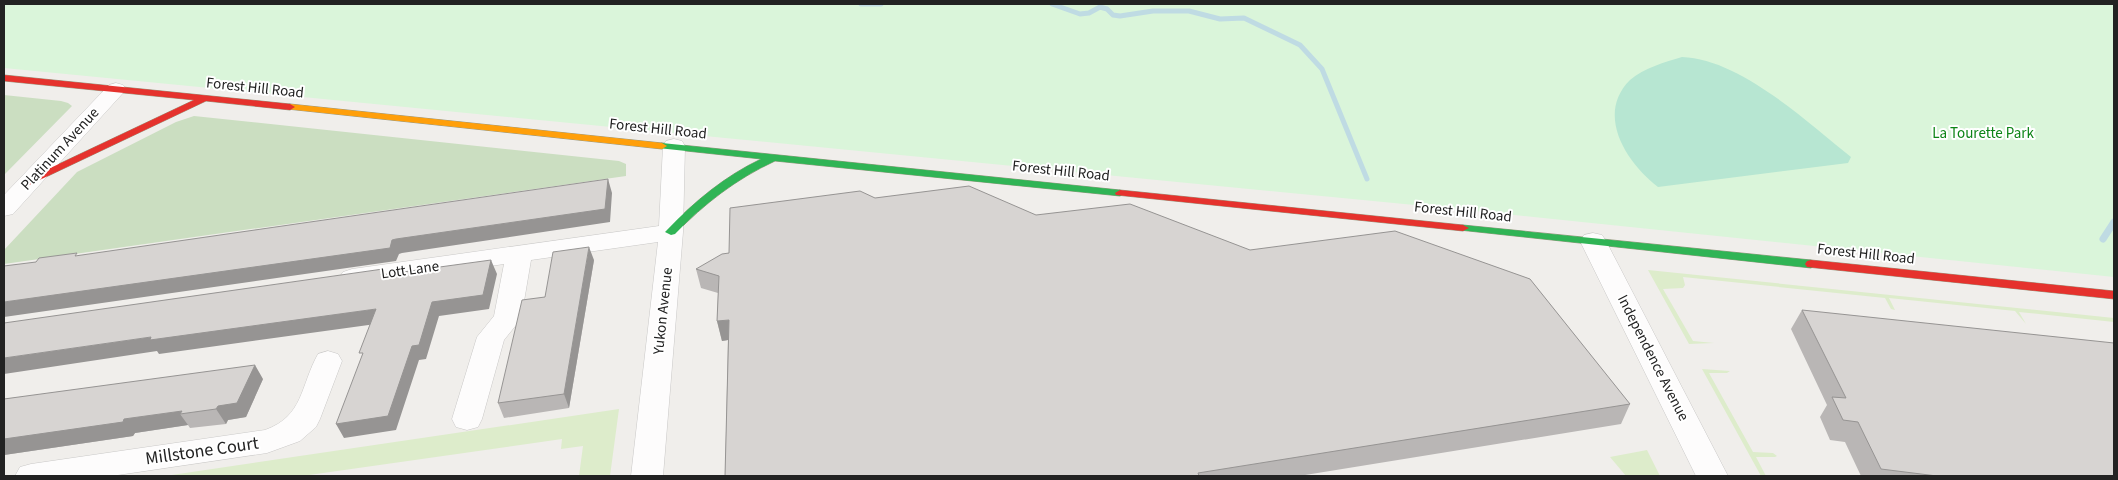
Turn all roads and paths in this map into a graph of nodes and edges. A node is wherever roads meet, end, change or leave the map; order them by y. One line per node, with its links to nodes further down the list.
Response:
1 (4, 78): 2 (street, Forest Hill Road)
2 (116, 89): 3 (street, Forest Hill Road); 6 (street, Platinum Avenue)
3 (206, 98): 4 (street, Forest Hill Road); 6 (street)
4 (674, 146): 5 (street, Forest Hill Road); 8 (street, Yukon Avenue)
5 (774, 157): 8 (street); 9 (street, Forest Hill Road)
6 (29, 182): 7 (street, Platinum Avenue)
7 (4, 208)
8 (671, 232): 10 (street, Lott Lane); 16 (street, Yukon Avenue)
9 (1593, 241): 12 (street, Forest Hill Road); 17 (street, Independence Avenue)
10 (520, 254): 11 (street, Lott Lane); 14 (street)
11 (325, 282)
12 (2114, 295)
13 (328, 361): 15 (street, Millstone Court)
14 (467, 419)
15 (31, 476)
16 (648, 476)
17 (1712, 476)

